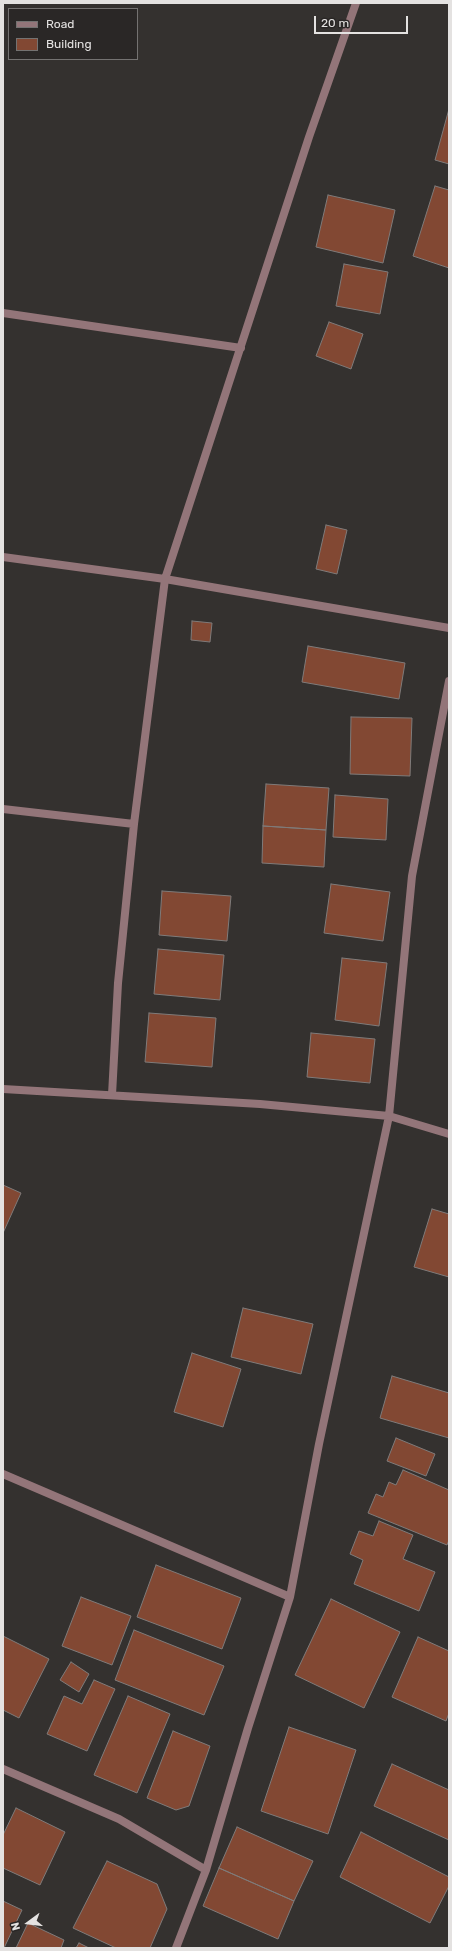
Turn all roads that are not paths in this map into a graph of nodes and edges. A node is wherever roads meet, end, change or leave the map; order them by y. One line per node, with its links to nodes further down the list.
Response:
1 (356, 3): 3 (street)
2 (3, 314): 3 (street)
3 (241, 348): 5 (street)
4 (3, 557): 5 (street)
5 (165, 579): 6 (street); 9 (street)
6 (449, 628)
7 (449, 681): 12 (street)
8 (3, 809): 9 (street)
9 (134, 824): 11 (street)
10 (3, 1089): 11 (street)
11 (112, 1095): 12 (street)
12 (389, 1116): 13 (street); 15 (street)
13 (449, 1134)
14 (3, 1474): 15 (street)
15 (290, 1597): 17 (street)
16 (3, 1768): 17 (street)
17 (206, 1870): 18 (street)
18 (176, 1948)

